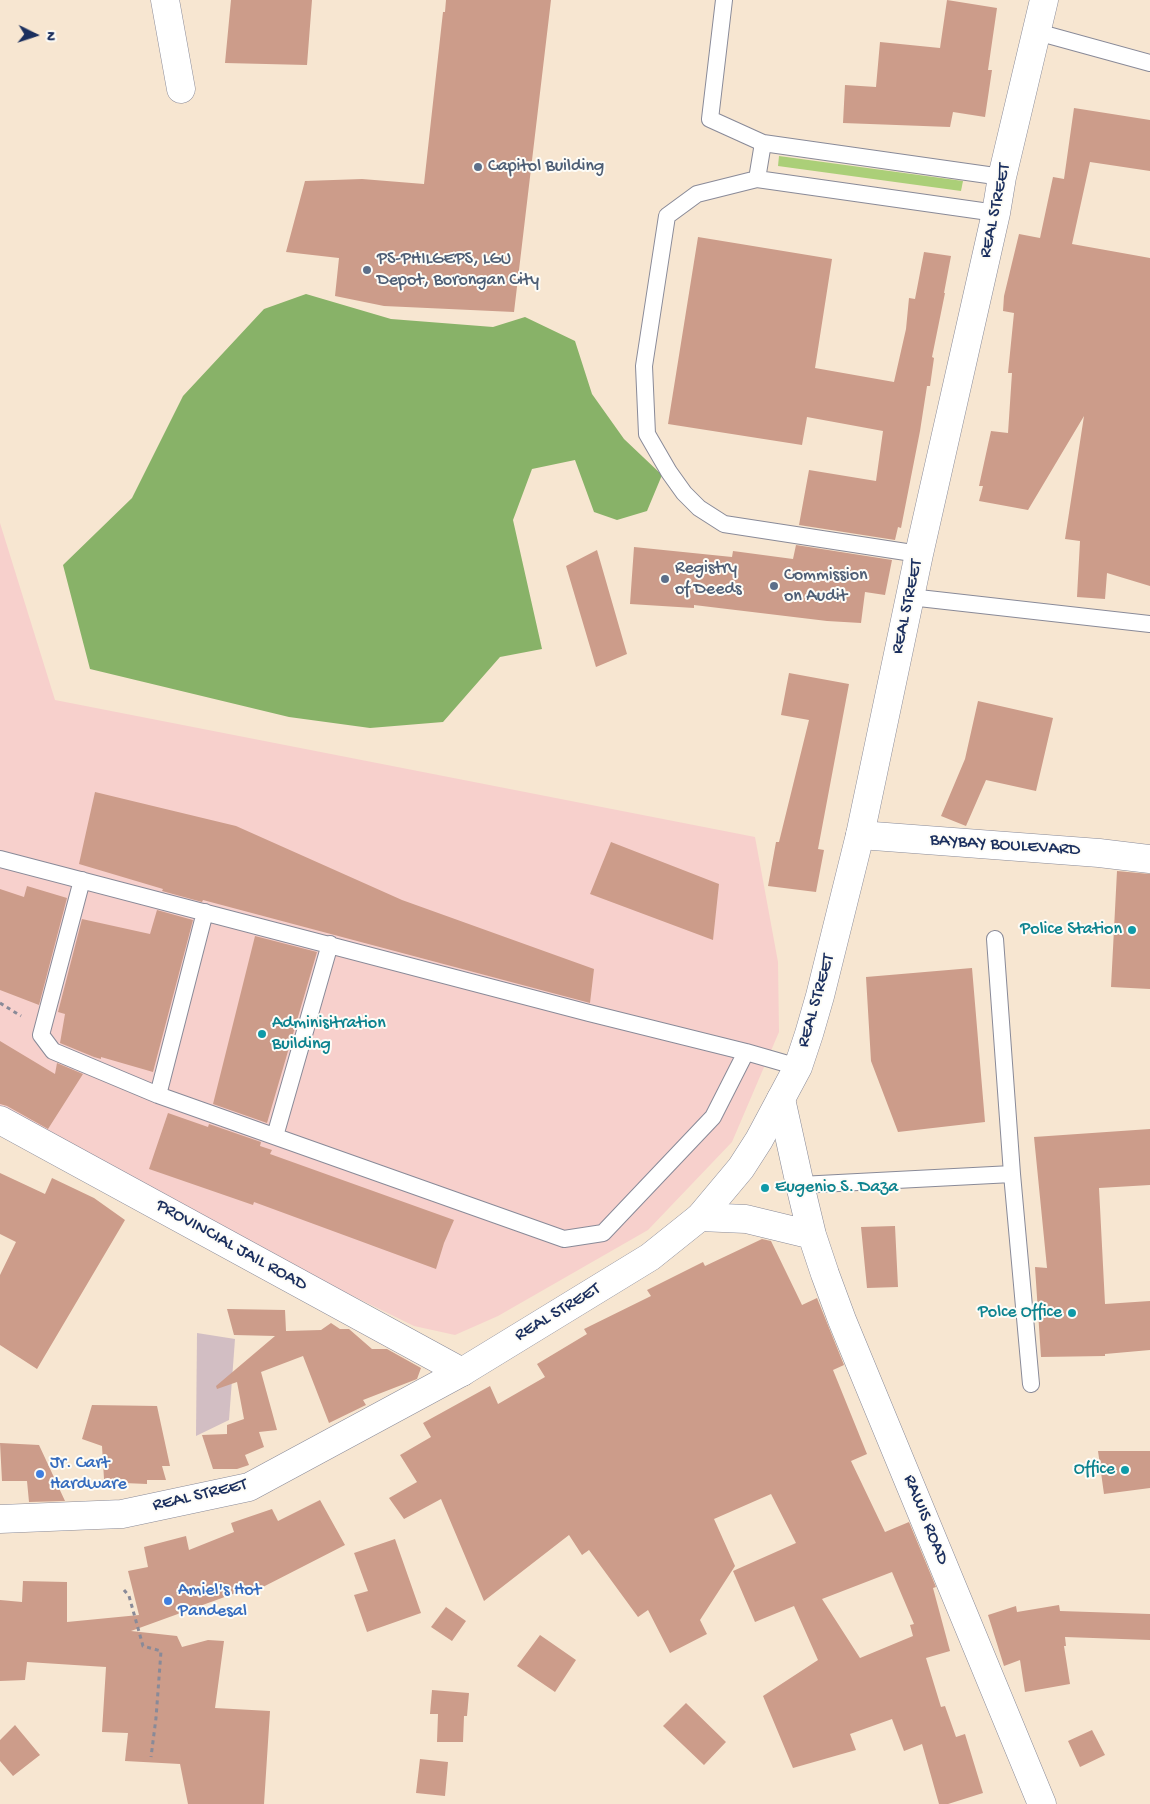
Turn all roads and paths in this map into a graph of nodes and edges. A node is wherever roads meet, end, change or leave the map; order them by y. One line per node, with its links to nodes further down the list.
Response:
1 (164, 0): 6 (main road)
2 (724, 0): 7 (lane)
3 (1044, 0): 4 (main road, REAL STREET)
4 (1037, 32): 5 (lane); 8 (main road, REAL STREET)
5 (1150, 63)
6 (181, 89)
7 (763, 143): 8 (lane); 9 (lane)
8 (1002, 177): 10 (main road, REAL STREET)
9 (757, 179): 10 (lane); 11 (lane)
10 (996, 213): 11 (main road, REAL STREET)
11 (919, 554): 12 (main road, REAL STREET)
12 (910, 597): 13 (lane); 14 (main road, REAL STREET)
13 (1150, 624)
14 (860, 835): 16 (main road, BAYBAY BOULEVARD); 22 (main road, REAL STREET)
15 (0, 859): 17 (lane)
16 (1150, 859)
17 (82, 880): 18 (lane); 23 (lane)
18 (205, 912): 20 (lane); 23 (lane)
19 (995, 939): 27 (lane)
20 (330, 944): 21 (lane); 26 (lane)
21 (746, 1052): 22 (lane); 26 (lane)
22 (798, 1067): 24 (main road, REAL STREET)
23 (158, 1095): 26 (lane)
24 (781, 1100): 28 (main road, RAWIS ROAD); 29 (main road, REAL STREET)
25 (0, 1120): 31 (main road, PROVINCIAL JAIL ROAD)
26 (275, 1136)
27 (1012, 1174): 28 (lane); 32 (lane)
28 (800, 1185): 30 (main road, RAWIS ROAD)
29 (700, 1217): 30 (main road); 31 (main road, REAL STREET)
30 (812, 1235): 36 (main road, RAWIS ROAD)
31 (462, 1372): 33 (main road, REAL STREET)
32 (1030, 1384)
33 (0, 1519)
34 (124, 1590): 35 (path)
35 (151, 1756)
36 (1042, 1804)

